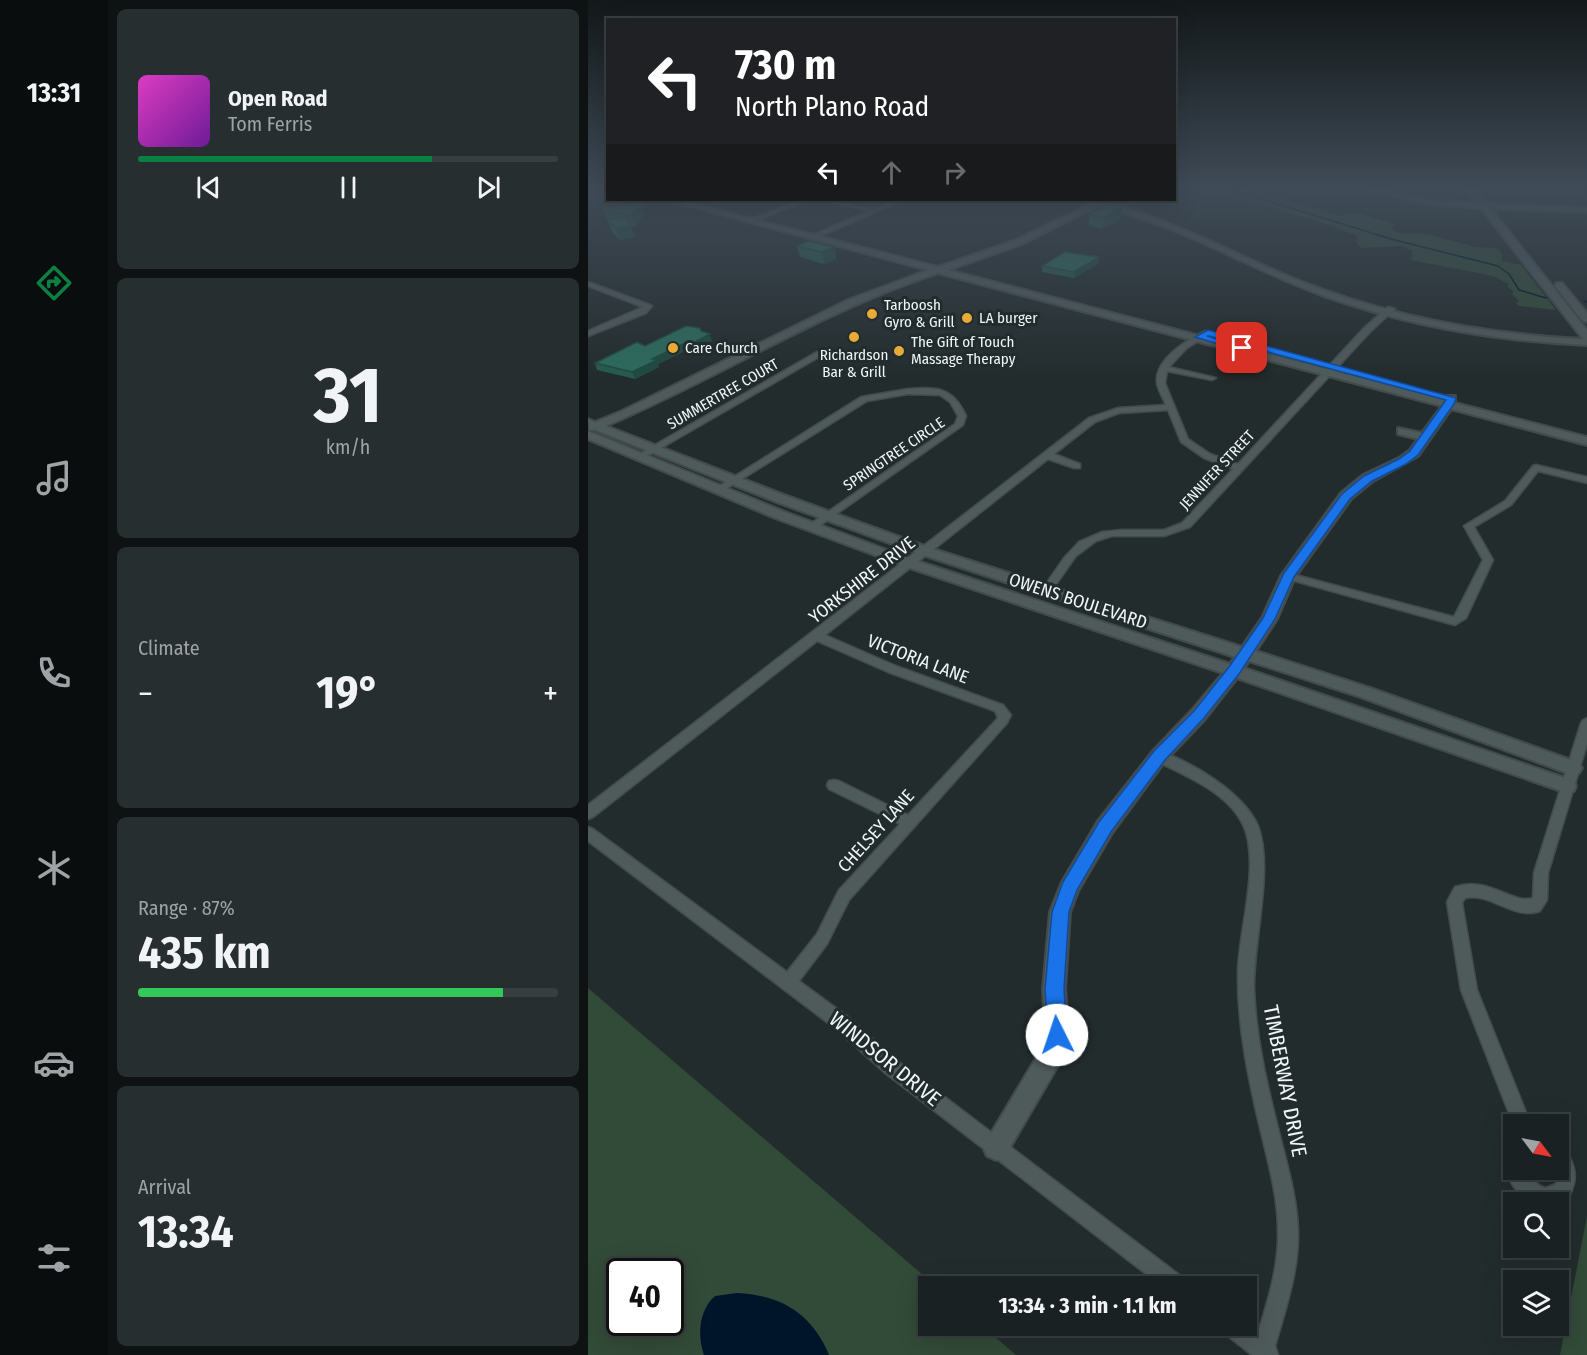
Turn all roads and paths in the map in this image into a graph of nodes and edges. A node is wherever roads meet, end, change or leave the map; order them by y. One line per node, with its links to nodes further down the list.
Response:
1 (870, 250): 8 (main road)
2 (877, 250): 10 (main road)
3 (981, 250): 10 (main road)
4 (996, 250): 9 (main road)
5 (1232, 250): 17 (main road)
6 (1522, 250): 23 (main road)
7 (1528, 250): 19 (main road)
8 (893, 257): 10 (main road); 11 (main road)
9 (976, 258): 10 (main road); 12 (main road)
10 (940, 266): 11 (main road); 12 (main road); 15 (main road); 18 (main road)
11 (903, 275): 18 (main road)
12 (983, 275): 15 (main road)
13 (588, 284): 14 (street)
14 (599, 288): 16 (street); 21 (street)
15 (1037, 291): 22 (main road)
16 (588, 292)
17 (1389, 310): 20 (main road); 29 (street, JENNIFER STREET)
18 (822, 312): 25 (main road); 26 (main road)
19 (1587, 319)
20 (1487, 332): 23 (main road); 24 (main road)
21 (588, 334)
22 (1203, 335): 28 (street); 29 (main road)
23 (1587, 337)
24 (1587, 342)
25 (747, 345): 26 (main road); 33 (main road)
26 (758, 348): 33 (main road)
27 (820, 354): 38 (street, SUMMERTREE COURT)
28 (1163, 368): 30 (street); 32 (street)
29 (1331, 369): 31 (main road); 42 (street, JENNIFER STREET)
30 (1212, 378)
31 (1450, 401): 35 (main road); 36 (main road); 37 (main road)
32 (1170, 407): 39 (street, YORKSHIRE DRIVE); 42 (street)
33 (590, 427): 38 (main road, OWENS BOULEVARD); 40 (main road, OWENS BOULEVARD)
34 (1402, 431): 36 (main road)
35 (1587, 434)
36 (1425, 437): 50 (main road)
37 (1587, 441)
38 (655, 448): 40 (street, SUMMERTREE COURT); 43 (main road, OWENS BOULEVARD)
39 (1047, 455): 41 (street); 48 (street, YORKSHIRE DRIVE)
40 (639, 457): 45 (main road, OWENS BOULEVARD)
41 (1077, 466)
42 (1240, 468): 51 (street, JENNIFER STREET)
43 (734, 480): 45 (street, SPRINGTREE CIRCLE); 46 (main road, OWENS BOULEVARD); 46 (street, SPRINGTREE CIRCLE)
44 (1587, 480): 50 (street)
45 (718, 490): 47 (main road, OWENS BOULEVARD)
46 (827, 516): 47 (street, SPRINGTREE CIRCLE); 48 (main road, OWENS BOULEVARD)
47 (811, 527): 49 (main road, OWENS BOULEVARD)
48 (925, 552): 49 (street, YORKSHIRE DRIVE); 51 (main road, OWENS BOULEVARD)
49 (909, 563): 52 (street, YORKSHIRE DRIVE); 53 (main road, OWENS BOULEVARD)
50 (1288, 576): 53 (main road)
51 (1046, 591): 53 (main road, OWENS BOULEVARD)
52 (818, 636): 54 (street, VICTORIA LANE); 59 (street, YORKSHIRE DRIVE)
53 (1240, 662): 56 (main road); 57 (main road, OWENS BOULEVARD)
54 (1005, 715): 60 (street, CHELSEY LANE)
55 (1587, 723): 57 (street)
56 (1159, 756): 64 (main road); 69 (street, TIMBERWAY DRIVE)
57 (1570, 777): 63 (street)
58 (834, 784): 60 (street)
59 (588, 813)
60 (909, 822): 62 (street, CHELSEY LANE)
61 (588, 833): 62 (street, WINDSOR DRIVE)
62 (788, 983): 64 (street, WINDSOR DRIVE)
63 (1518, 1114)
64 (996, 1148): 67 (street, WINDSOR DRIVE)
65 (1569, 1174): 66 (street)
66 (1522, 1180)
67 (1165, 1276)
68 (1244, 1336): 69 (street)
69 (1266, 1352)

